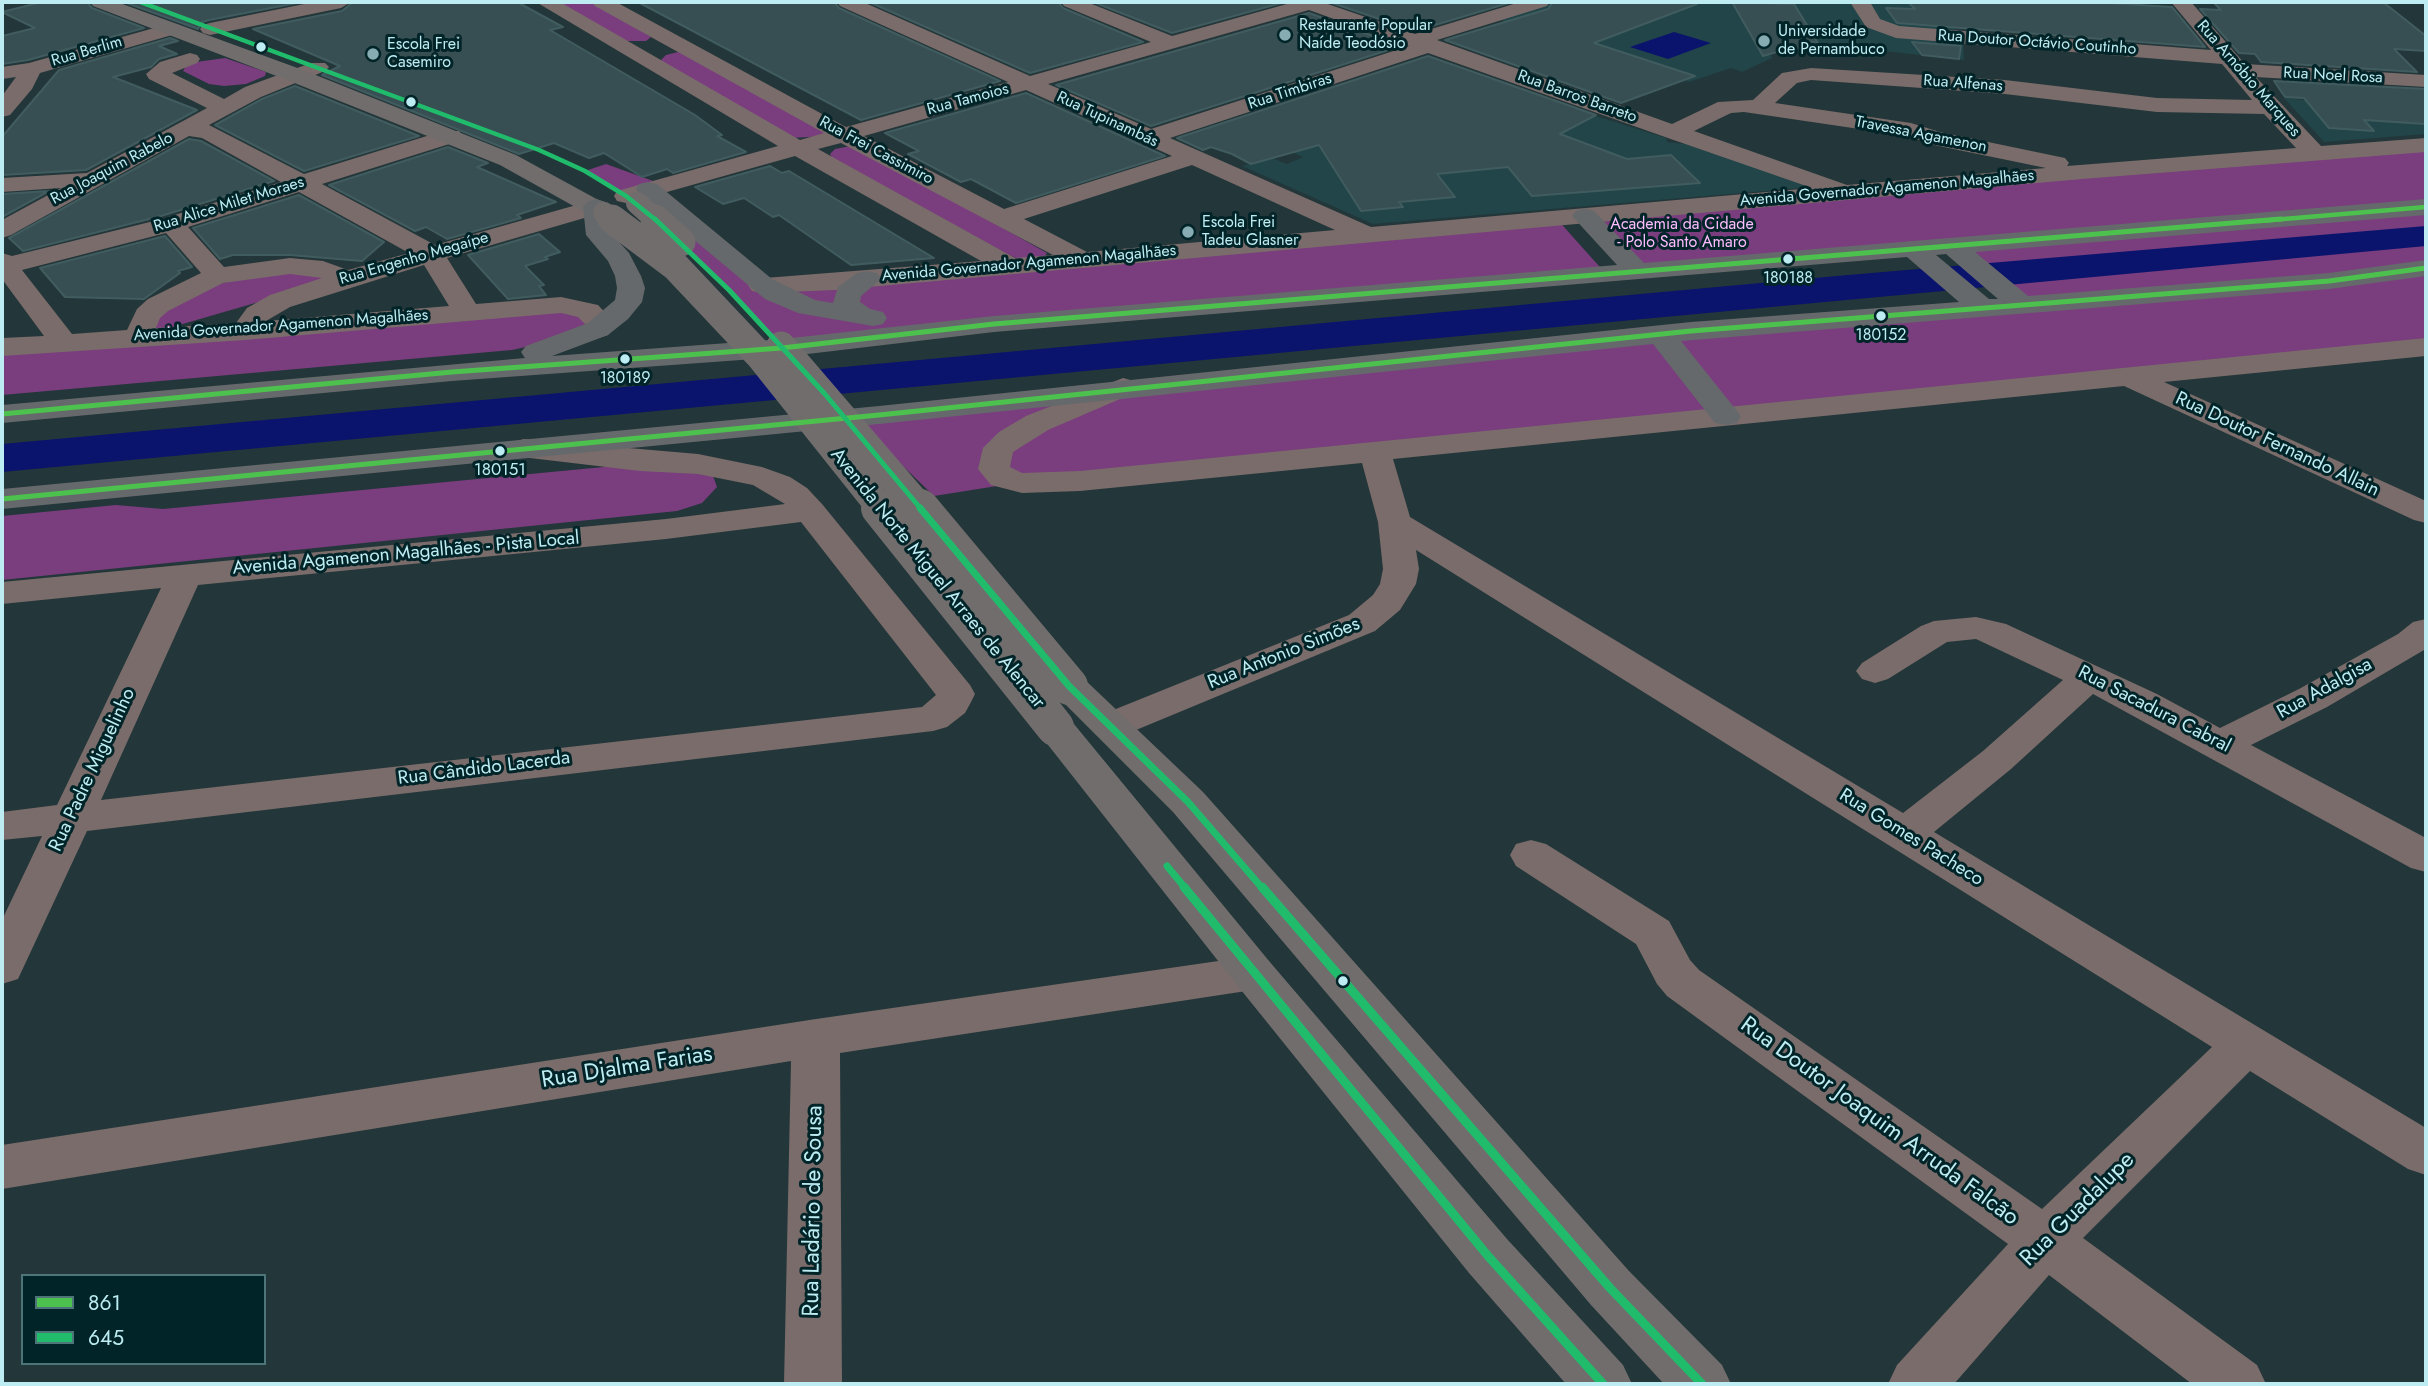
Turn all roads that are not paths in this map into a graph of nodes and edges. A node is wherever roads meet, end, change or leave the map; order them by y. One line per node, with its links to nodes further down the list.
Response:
1 (100, 2): 12 (main road, Avenida Norte Miguel Arraes de Alencar)
2 (140, 2): 13 (main road, Avenida Norte Miguel Arraes de Alencar)
3 (341, 2): 13 (street)
4 (546, 2): 17 (street, Rua Frei Cassimiro)
5 (602, 2): 14 (street, Rua Frei Cassimiro)
6 (847, 2): 25 (street, Rua Tupinambás)
7 (1071, 2): 16 (street)
8 (1540, 2): 15 (street, Rua Timbiras)
9 (1860, 2): 19 (street, Rua Doutor Octávio Coutinho)
10 (2181, 2): 19 (street, Rua Arnóbio Marques)
11 (1307, 3): 15 (street, Rua Barros Barreto); 16 (street, Rua Tamoios)
12 (172, 29): 21 (street, Rua Berlim); 23 (main road, Avenida Norte Miguel Arraes de Alencar)
13 (210, 29): 20 (main road, Avenida Norte Miguel Arraes de Alencar)
14 (671, 40): 17 (street); 32 (street, Rua Frei Cassimiro)
15 (1424, 42): 31 (street, Rua Barros Barreto); 34 (street, Rua Timbiras)
16 (1173, 44): 25 (street, Rua Tamoios)
17 (629, 50): 36 (street, Rua Frei Cassimiro)
18 (190, 59): 28 (street)
19 (2234, 64): 24 (street, Rua Noel Rosa); 27 (street, Rua Arnóbio Marques)
20 (318, 67): 23 (street, Rua Joaquim Rabelo); 45 (main road, Avenida Norte Miguel Arraes de Alencar)
21 (31, 69): 22 (street, Rua Berlim); 29 (street)
22 (2, 73)
23 (295, 75): 28 (street, Rua Joaquim Rabelo); 33 (main road, Avenida Norte Miguel Arraes de Alencar)
24 (2426, 81)
25 (1028, 83): 32 (street, Rua Tamoios); 34 (street, Rua Tupinambás)
26 (1758, 107): 27 (street, Rua Alfenas); 31 (street); 39 (street, Travessa Agamenon)
27 (2270, 107): 37 (street, Rua Arnóbio Marques)
28 (223, 108): 30 (street, Rua Joaquim Rabelo)
29 (2, 110)
30 (185, 129): 40 (street, Rua Joaquim Rabelo); 41 (street)
31 (1673, 132): 43 (street, Rua Barros Barreto)
32 (842, 134): 36 (street, Rua Tamoios); 48 (street, Rua Frei Cassimiro)
33 (451, 136): 41 (street, Rua Alice Milet Moraes); 45 (main road, Avenida Norte Miguel Arraes de Alencar)
34 (1148, 138): 38 (street, Rua Tupinambás)
35 (2426, 145): 37 (street, Avenida Governador Agamenon Magalhães)
36 (796, 147): 45 (street, Rua Tamoios); 59 (street, Rua Frei Cassimiro)
37 (2316, 155): 39 (street, Avenida Governador Agamenon Magalhães)
38 (1190, 158): 48 (street); 53 (street, Rua Tupinambás)
39 (2082, 172): 43 (street, Avenida Governador Agamenon Magalhães)
40 (95, 178): 42 (street); 52 (street, Rua Joaquim Rabelo)
41 (301, 182): 51 (street, Rua Alice Milet Moraes); 55 (street)
42 (2, 185)
43 (1849, 193): 47 (street, Avenida Governador Agamenon Magalhães)
44 (2426, 195): 50 (highway)
45 (622, 202): 55 (street, Rua Engenho Megaípe); 68 (highway); 69 (highway); 102 (main road, Avenida Norte Miguel Arraes de Alencar, bridge); 102 (main road, Avenida Norte Miguel Arraes de Alencar, bridge)
46 (2426, 207): 50 (highway)
47 (1585, 216): 49 (street, Avenida Governador Agamenon Magalhães); 61 (highway)
48 (1004, 217): 57 (street, Rua Frei Cassimiro)
49 (1556, 218): 53 (street, Avenida Governador Agamenon Magalhães); 62 (highway)
50 (2230, 221): 54 (highway)
51 (171, 224): 58 (street, Rua Alice Milet Moraes); 64 (street)
52 (2, 230)
53 (1368, 236): 57 (street, Avenida Governador Agamenon Magalhães)
54 (1958, 251): 56 (highway); 70 (highway)
55 (431, 254): 65 (street, Rua Engenho Megaípe); 73 (street)
56 (1920, 255): 61 (highway); 71 (highway)
57 (1081, 259): 59 (street, Avenida Governador Agamenon Magalhães)
58 (3, 265): 81 (street)
59 (1008, 265): 66 (street, Avenida Governador Agamenon Magalhães)
60 (2426, 268): 67 (highway)
61 (1638, 272): 62 (highway)
62 (1607, 275): 75 (highway)
63 (2426, 275): 67 (highway)
64 (216, 276): 65 (street); 80 (street)
65 (346, 279): 77 (street, Rua Engenho Megaípe)
66 (867, 279): 68 (street, Avenida Governador Agamenon Magalhães); 74 (highway)
67 (2329, 281): 70 (highway)
68 (762, 285): 74 (highway)
69 (630, 294): 72 (street); 76 (highway)
70 (2017, 301): 71 (highway)
71 (1978, 303): 78 (highway)
72 (561, 305): 73 (street, Avenida Governador Agamenon Magalhães); 76 (street)
73 (467, 312): 77 (street, Avenida Governador Agamenon Magalhães)
74 (862, 316): 75 (highway)
75 (994, 324): 84 (highway)
76 (598, 329): 84 (highway)
77 (245, 331): 80 (street, Avenida Governador Agamenon Magalhães)
78 (1691, 331): 79 (highway); 88 (highway)
79 (1660, 334): 86 (highway); 88 (highway)
80 (138, 337): 81 (street, Avenida Governador Agamenon Magalhães)
81 (63, 342): 82 (street, Avenida Governador Agamenon Magalhães)
82 (2, 347)
83 (2426, 347): 85 (street)
84 (452, 372): 87 (highway)
85 (2129, 377): 88 (street); 94 (street, Rua Doutor Fernando Allain)
86 (1123, 387): 89 (highway); 90 (street)
87 (2, 414)
88 (1740, 414): 90 (street)
89 (524, 449): 91 (street); 92 (highway)
90 (1375, 453): 95 (street, Rua Antonio Simões)
91 (722, 469): 93 (street); 96 (street)
92 (2, 499)
93 (810, 511): 96 (street, Avenida Agamenon Magalhães - Pista Local); 105 (street, Rua Cândido Lacerda)
94 (2426, 513)
95 (1395, 522): 103 (street, Rua Antonio Simões); 107 (street, Rua Gomes Pacheco)
96 (666, 529): 97 (street, Avenida Agamenon Magalhães - Pista Local)
97 (185, 575): 98 (street, Avenida Agamenon Magalhães - Pista Local); 105 (street, Rua Padre Miguelinho)
98 (2, 593)
99 (2426, 630): 104 (street, Rua Adalgisa)
100 (1875, 671): 101 (street, Rua Sacadura Cabral)
101 (2089, 677): 104 (street, Rua Sacadura Cabral); 107 (street)
102 (1062, 706): 103 (main road, Avenida Norte Miguel Arraes de Alencar); 111 (main road, Avenida Norte Miguel Arraes de Alencar)
103 (1110, 726): 119 (main road, Avenida Norte Miguel Arraes de Alencar)
104 (2221, 744): 109 (street, Rua Sacadura Cabral)
105 (70, 817): 106 (street, Rua Cândido Lacerda); 110 (street, Rua Padre Miguelinho)
106 (2, 826)
107 (1904, 834): 113 (street, Rua Gomes Pacheco)
108 (1531, 855): 116 (street, Rua Doutor Joaquim Arruda Falcão)
109 (2426, 858)
110 (2, 967)
111 (1253, 973): 112 (street, Rua Djalma Farias); 117 (main road, Avenida Norte Miguel Arraes de Alencar)
112 (816, 1038): 115 (street, Rua Djalma Farias); 118 (street, Rua Ladário de Sousa)
113 (2247, 1043): 114 (street, Rua Gomes Pacheco); 116 (street, Rua Guadalupe)
114 (2426, 1154)
115 (2, 1167)
116 (2045, 1241): 120 (street, Rua Guadalupe); 121 (street, Rua Doutor Joaquim Arruda Falcão)
117 (1578, 1372)
118 (813, 1384)
119 (1702, 1384)
120 (1917, 1384)
121 (2237, 1384)

